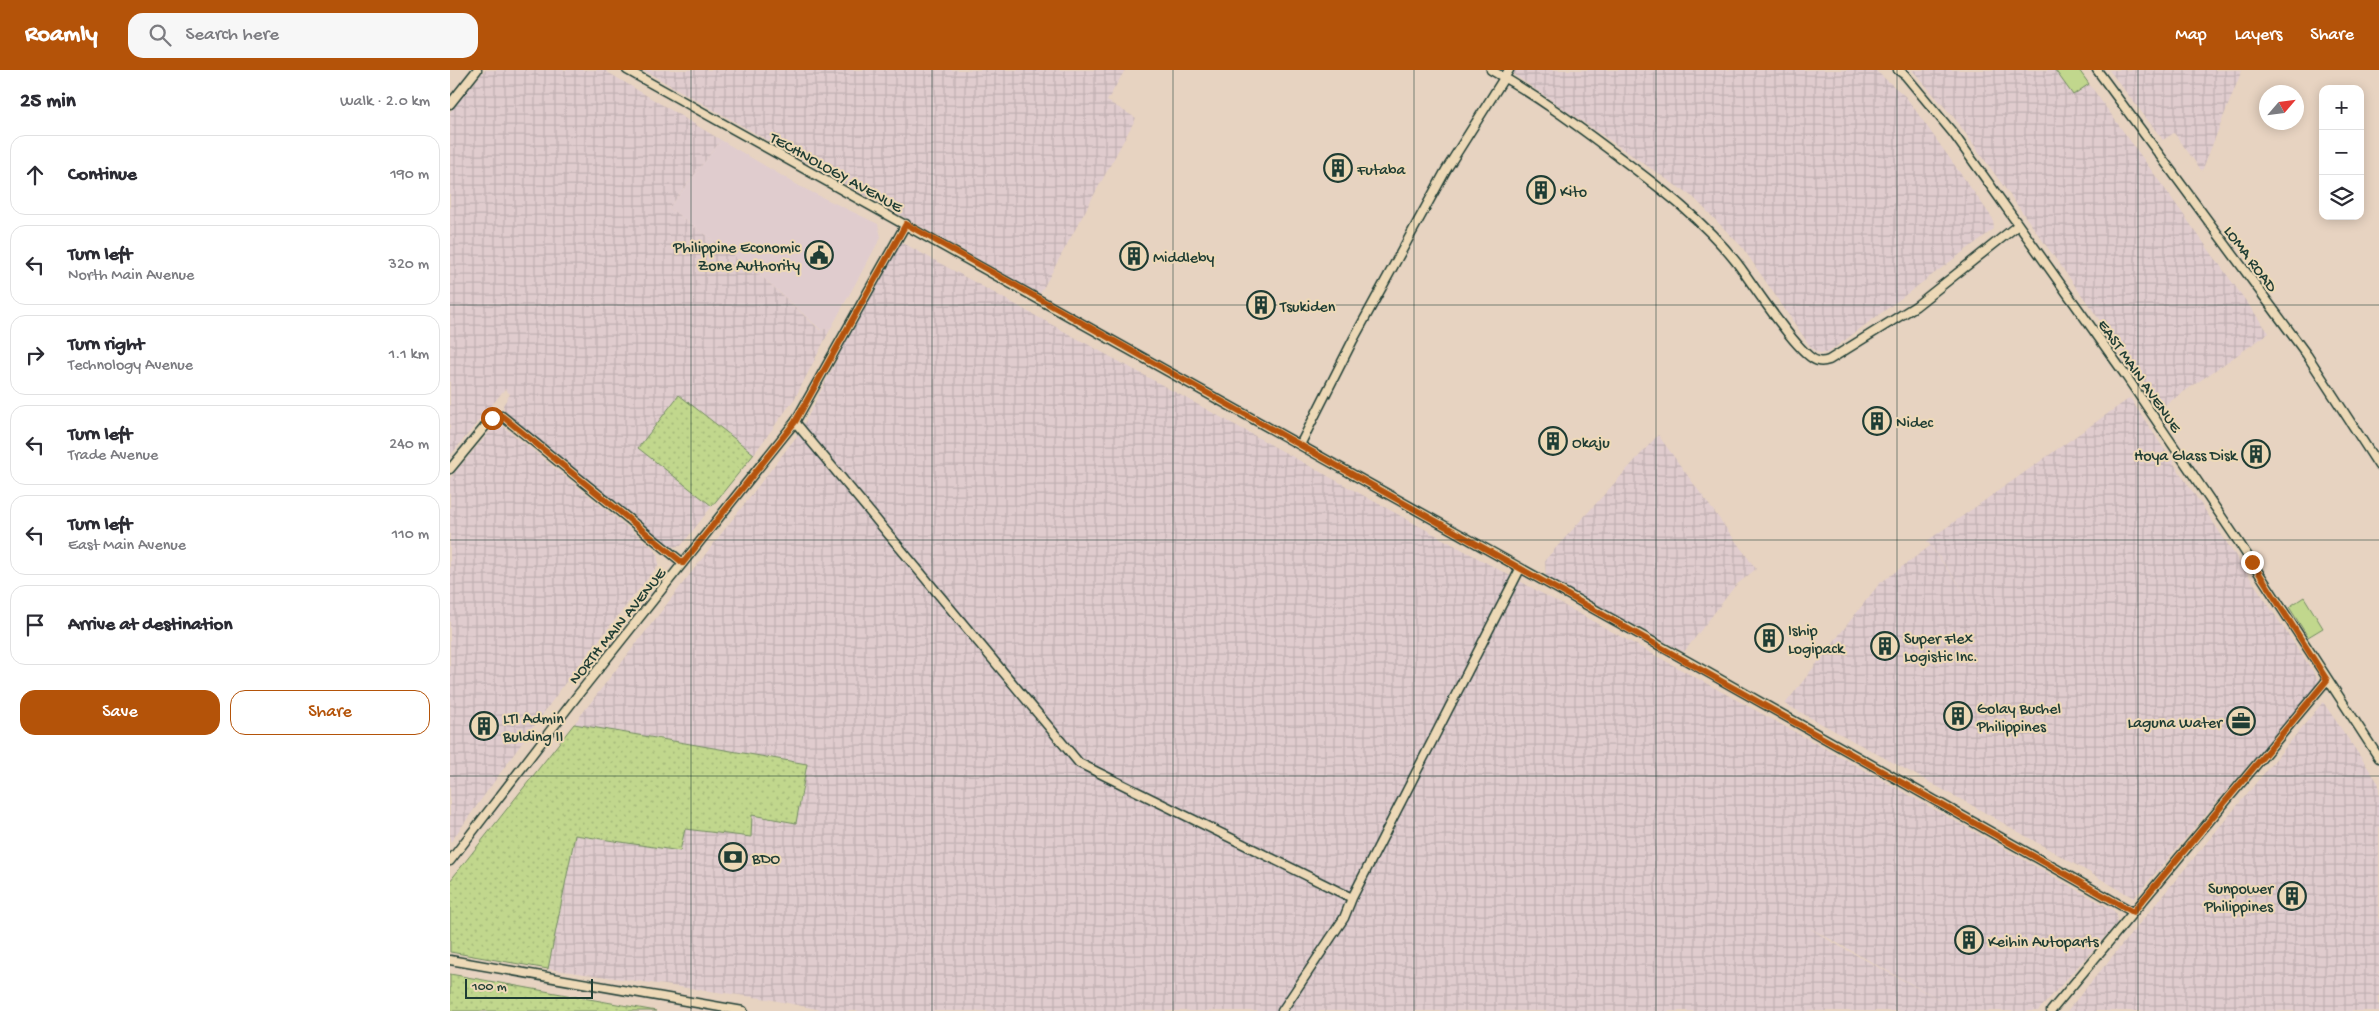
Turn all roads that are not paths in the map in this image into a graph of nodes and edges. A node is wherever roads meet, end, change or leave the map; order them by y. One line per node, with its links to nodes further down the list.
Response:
1 (477, 70): 8 (street)
2 (627, 70): 9 (street, TECHNOLOGY AVENUE)
3 (1491, 70): 7 (street)
4 (1510, 70): 7 (street)
5 (1898, 70): 10 (street, EAST MAIN AVENUE)
6 (2097, 70): 13 (street, LOMA ROAD)
7 (1504, 78): 10 (street); 12 (street)
8 (450, 104)
9 (906, 224): 11 (street, NORTH MAIN AVENUE); 12 (street, TECHNOLOGY AVENUE)
10 (2018, 225): 17 (street, EAST MAIN AVENUE)
11 (795, 422): 15 (street, NORTH MAIN AVENUE); 20 (street)
12 (1300, 445): 16 (street, TECHNOLOGY AVENUE)
13 (2379, 466)
14 (450, 468): 15 (street)
15 (683, 563): 19 (street, NORTH MAIN AVENUE)
16 (1520, 569): 20 (street); 21 (street, TECHNOLOGY AVENUE)
17 (2327, 680): 18 (street, EAST MAIN AVENUE); 21 (street)
18 (2379, 758)
19 (450, 861)
20 (1352, 898): 24 (street)
21 (2133, 912): 25 (street)
22 (450, 960): 23 (street)
23 (743, 1011)
24 (1282, 1011)
25 (2051, 1011)

